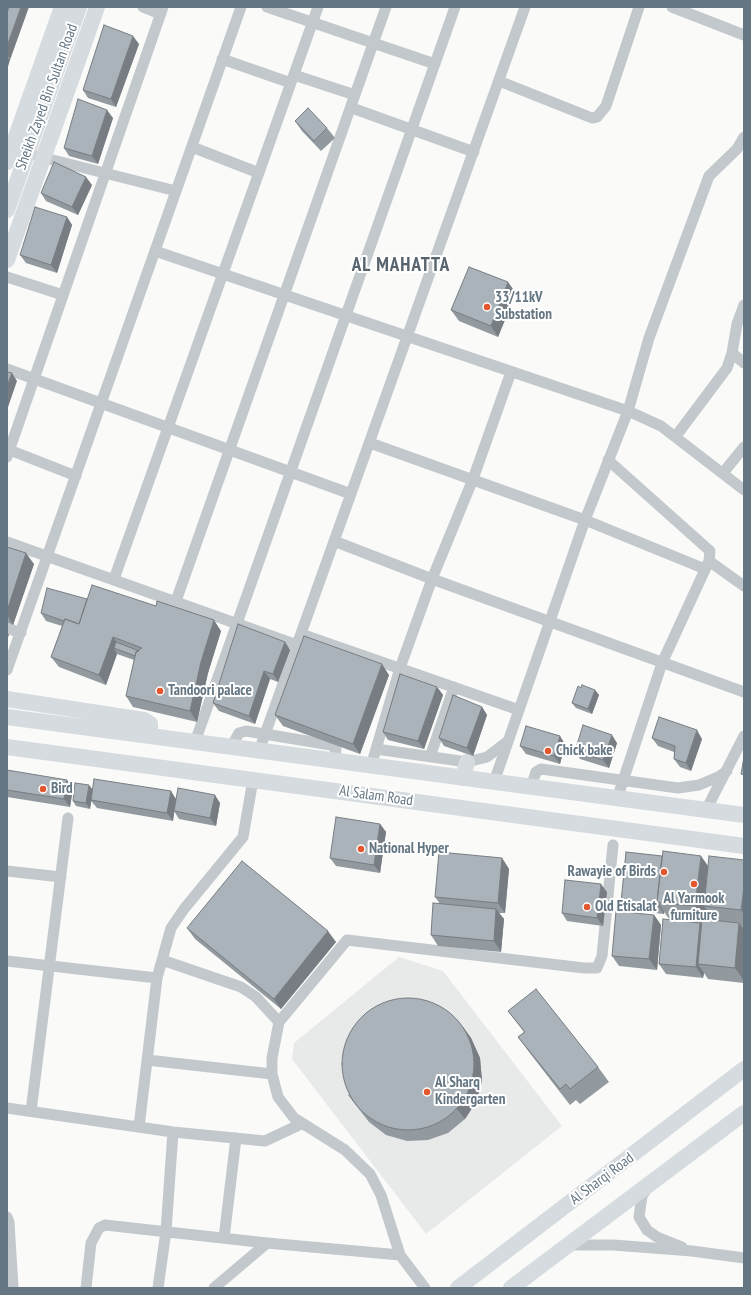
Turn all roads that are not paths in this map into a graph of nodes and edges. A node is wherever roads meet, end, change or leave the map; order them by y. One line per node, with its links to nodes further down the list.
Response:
1 (62, 7): 29 (main road, Sheikh Zayed Bin Sultan Road)
2 (79, 7): 27 (main road, Sheikh Zayed Bin Sultan Road)
3 (97, 7): 28 (main road)
4 (143, 7): 13 (street)
5 (241, 7): 17 (street)
6 (267, 7): 14 (street)
7 (318, 7): 14 (street)
8 (386, 7): 16 (street)
9 (455, 7): 18 (street)
10 (526, 7): 20 (street)
11 (639, 7): 20 (street)
12 (672, 7): 15 (street)
13 (162, 10): 30 (street)
14 (313, 23): 16 (street); 19 (street)
15 (744, 35)
16 (373, 43): 18 (street); 21 (street)
17 (222, 59): 19 (street); 25 (street)
18 (435, 64): 23 (street)
19 (293, 79): 21 (street); 31 (street)
20 (499, 81): 26 (street)
21 (355, 94): 22 (street)
22 (352, 108): 23 (street); 39 (street)
23 (412, 130): 26 (street); 41 (street)
24 (744, 137): 49 (street)
25 (192, 147): 31 (street); 32 (street)
26 (474, 152): 42 (street)
27 (27, 153): 28 (street); 33 (main road, Sheikh Zayed Bin Sultan Road)
28 (44, 157): 30 (street); 35 (main road)
29 (7, 162)
30 (106, 171): 32 (street); 38 (street)
31 (259, 173): 36 (street)
32 (176, 191): 34 (street)
33 (7, 210)
34 (155, 252): 36 (street); 48 (street)
35 (7, 260)
36 (223, 274): 39 (street); 50 (street)
37 (7, 277): 38 (street)
38 (63, 295): 47 (street)
39 (284, 295): 41 (street); 54 (street)
40 (744, 305): 43 (street)
41 (346, 316): 42 (street); 57 (street)
42 (408, 337): 46 (street); 52 (street)
43 (732, 353): 44 (street); 51 (street)
44 (744, 363)
45 (7, 369): 47 (street)
46 (510, 372): 49 (street); 60 (street)
47 (34, 379): 48 (street); 55 (street)
48 (102, 403): 50 (street); 59 (street)
49 (628, 411): 51 (street); 56 (street)
50 (168, 428): 54 (street); 68 (street)
51 (676, 436): 58 (street)
52 (370, 442): 60 (street); 62 (street)
53 (744, 447): 58 (street)
54 (230, 450): 57 (street); 71 (street)
55 (8, 452): 59 (street)
56 (608, 460): 63 (street); 67 (street)
57 (291, 472): 62 (street); 73 (street)
58 (723, 473): 61 (street)
59 (76, 476): 66 (street)
60 (473, 479): 63 (street); 69 (street)
61 (744, 490)
62 (351, 494): 64 (street)
63 (585, 520): 67 (street); 72 (street)
64 (334, 541): 69 (street); 76 (street)
65 (7, 542): 66 (street)
66 (48, 556): 68 (street); 75 (street)
67 (707, 565): 70 (street); 78 (street)
68 (114, 579): 71 (street)
69 (432, 579): 72 (street); 79 (street)
70 (744, 586)
71 (176, 601): 73 (street)
72 (550, 620): 78 (street); 84 (street)
73 (238, 623): 77 (street); 90 (street)
74 (7, 628): 75 (street)
75 (21, 633): 80 (street)
76 (301, 634): 77 (street); 79 (street)
77 (297, 645): 86 (street)
78 (662, 663): 82 (street); 102 (street)
79 (400, 668): 81 (street); 93 (street)
80 (7, 670)
81 (454, 687): 84 (street); 95 (street)
82 (744, 692)
83 (7, 699): 87 (main road)
84 (519, 710): 89 (street)
85 (7, 717): 87 (main road, Al Salam Road)
86 (266, 735): 92 (street); 94 (street); 96 (street)
87 (150, 736): 90 (main road, Al Salam Road)
88 (744, 736): 99 (street)
89 (508, 741): 97 (street); 103 (street)
90 (195, 742): 92 (main road, Al Salam Road)
91 (7, 747): 101 (main road, Al Salam Road)
92 (231, 747): 94 (main road, Al Salam Road)
93 (376, 749): 95 (street); 98 (street)
94 (259, 751): 96 (main road, Al Salam Road)
95 (430, 757): 97 (street)
96 (334, 761): 98 (main road, Al Salam Road)
97 (467, 762): 100 (main road)
98 (371, 766): 100 (main road, Al Salam Road)
99 (727, 770): 102 (street); 106 (street)
100 (463, 778): 103 (main road, Al Salam Road)
101 (253, 780): 110 (main road, Al Salam Road); 113 (street)
102 (624, 781): 104 (street); 105 (street)
103 (494, 782): 104 (main road, Al Salam Road)
104 (531, 787): 105 (main road, Al Salam Road)
105 (617, 799): 106 (main road, Al Salam Road)
106 (706, 810): 107 (main road, Al Salam Road)
107 (744, 816)
108 (68, 818): 112 (street)
109 (613, 845): 117 (street)
110 (744, 846)
111 (7, 871): 112 (street)
112 (61, 878): 115 (street)
113 (162, 960): 116 (street); 117 (street)
114 (7, 961): 115 (street)
115 (49, 967): 116 (street); 122 (street)
116 (157, 978): 118 (street)
117 (279, 1022): 120 (street)
118 (147, 1060): 120 (street); 125 (street)
119 (744, 1069): 137 (main road, Al Sharqi Road)
120 (272, 1074): 124 (street)
121 (7, 1108): 122 (street)
122 (31, 1112): 125 (street)
123 (744, 1113): 128 (main road)
124 (301, 1124): 127 (street); 135 (street)
125 (139, 1127): 126 (street)
126 (173, 1132): 127 (street); 130 (street)
127 (236, 1138): 131 (street)
128 (650, 1185): 133 (main road); 134 (street)
129 (7, 1217): 138 (street)
130 (166, 1231): 131 (street); 139 (street); 140 (street)
131 (224, 1238): 132 (street)
132 (268, 1243): 135 (street); 141 (street)
133 (568, 1245): 134 (street); 143 (main road)
134 (692, 1251): 136 (street)
135 (400, 1255): 142 (street)
136 (744, 1258)
137 (464, 1285)
138 (13, 1288)
139 (86, 1288)
140 (158, 1288)
141 (214, 1288)
142 (425, 1288)
143 (511, 1288)

